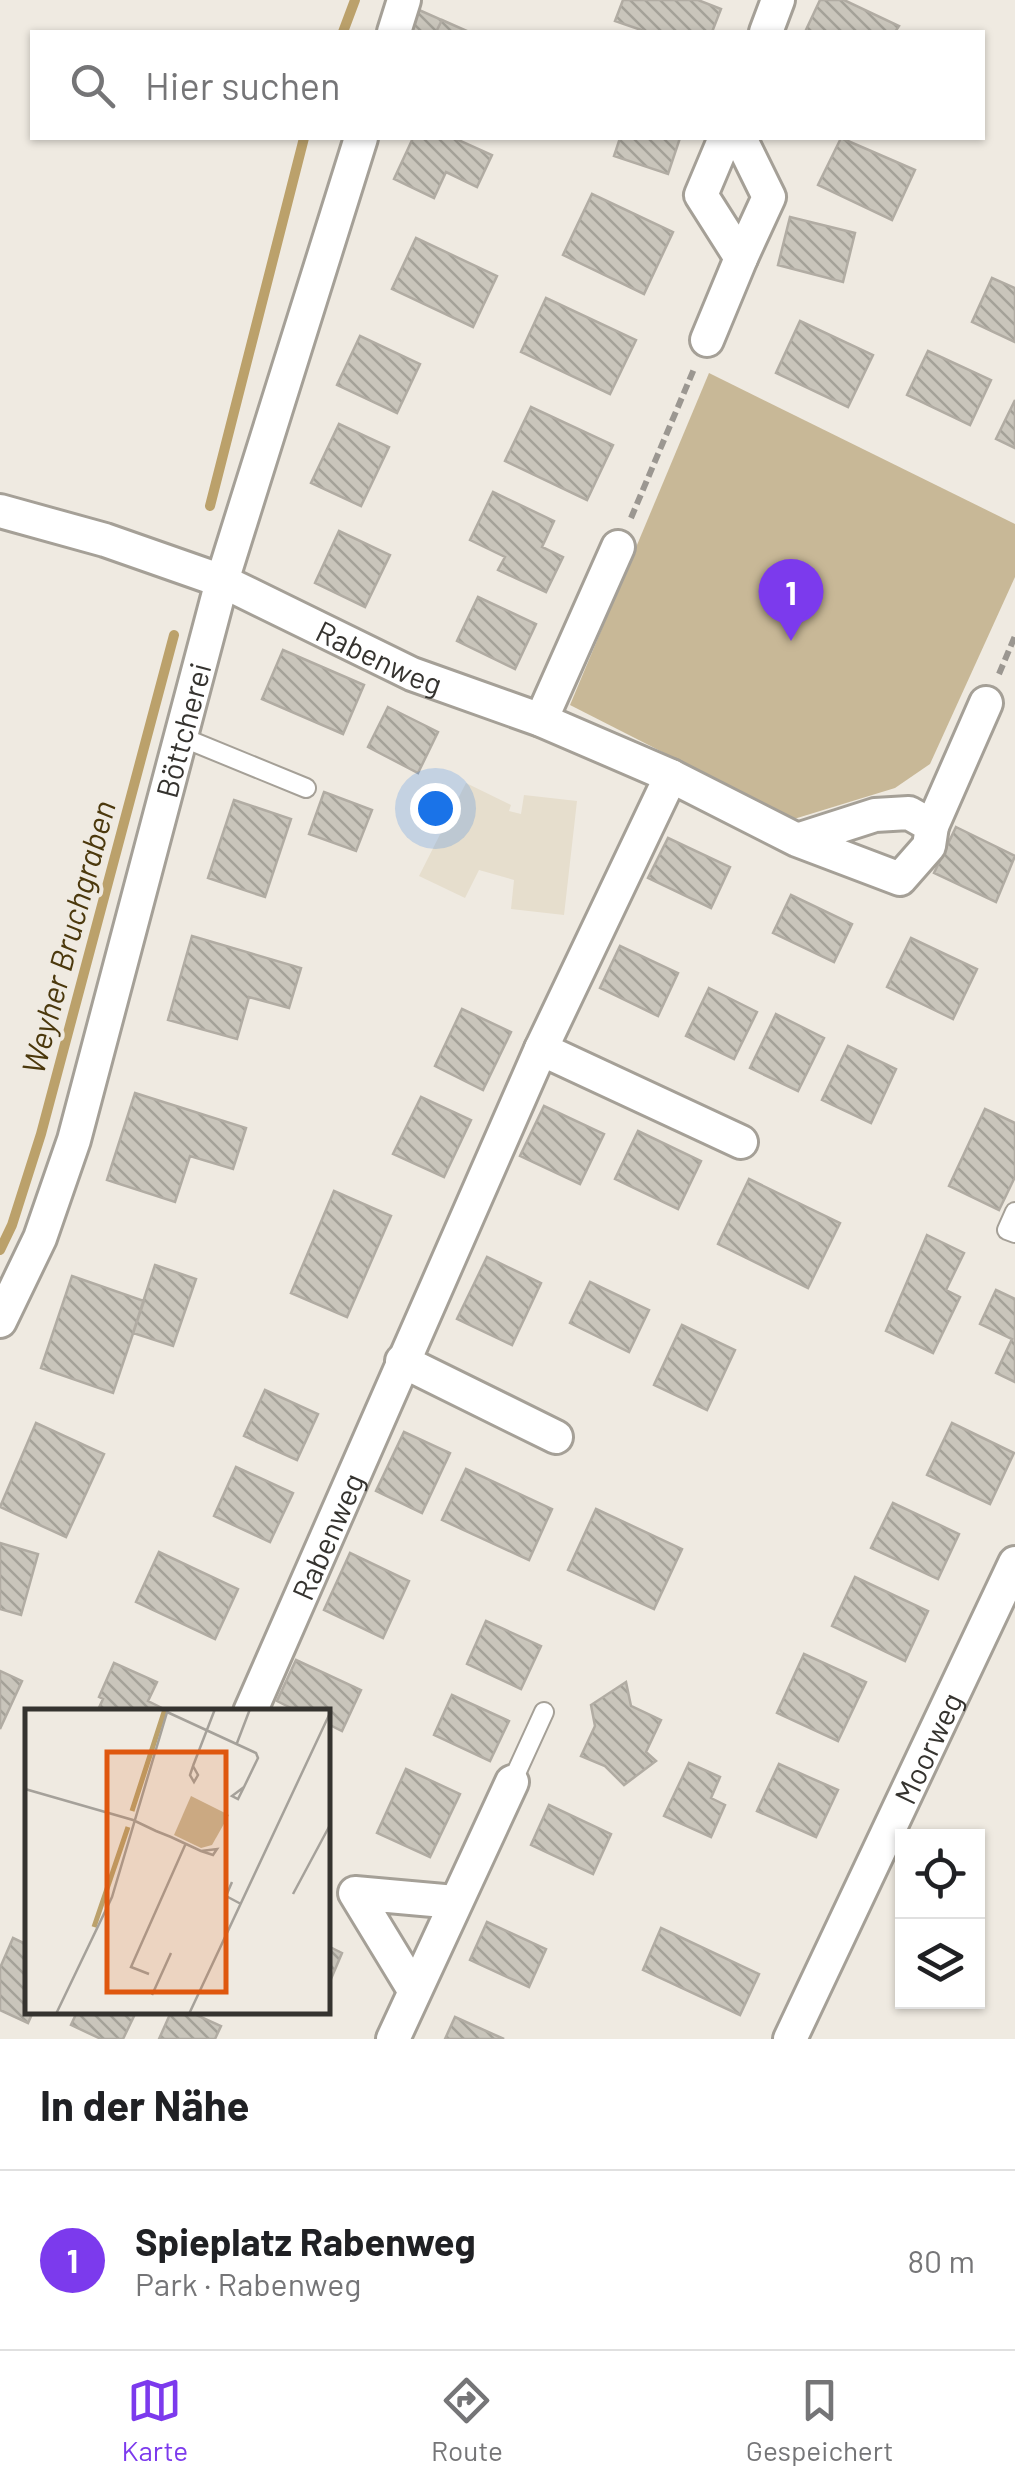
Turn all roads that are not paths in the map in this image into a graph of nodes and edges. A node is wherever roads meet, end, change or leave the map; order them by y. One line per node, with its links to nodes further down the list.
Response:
1 (404, 0): 3 (street)
2 (778, 0): 4 (street)
3 (395, 30)
4 (767, 30)
5 (360, 140): 12 (street, Böttcherei)
6 (724, 140): 8 (street)
7 (741, 140): 8 (street)
8 (740, 258): 9 (street)
9 (707, 340)
10 (0, 511): 12 (street, Rabenweg)
11 (618, 547): 14 (street)
12 (222, 581): 14 (street, Rabenweg); 15 (street, Böttcherei)
13 (986, 703): 18 (street, Rabenweg)
14 (541, 720): 16 (street, Rabenweg)
15 (179, 736): 17 (lane); 24 (street, Böttcherei)
16 (671, 776): 19 (street, Rabenweg); 20 (street, Rabenweg)
17 (306, 788)
18 (932, 826): 19 (street); 19 (street, Rabenweg)
19 (797, 840)
20 (540, 1049): 21 (street); 25 (street, Rabenweg)
21 (740, 1142)
22 (1015, 1212): 23 (lane)
23 (1015, 1234)
24 (0, 1320)
25 (402, 1361): 26 (street); 28 (street, Rabenweg)
26 (556, 1437)
27 (1015, 1562): 35 (street, Moorweg)
28 (251, 1709)
29 (544, 1712): 30 (lane)
30 (512, 1782): 32 (street)
31 (341, 1887): 32 (street); 33 (street)
32 (456, 1902): 33 (street)
33 (414, 1990): 34 (street)
34 (392, 2039)
35 (790, 2039)

